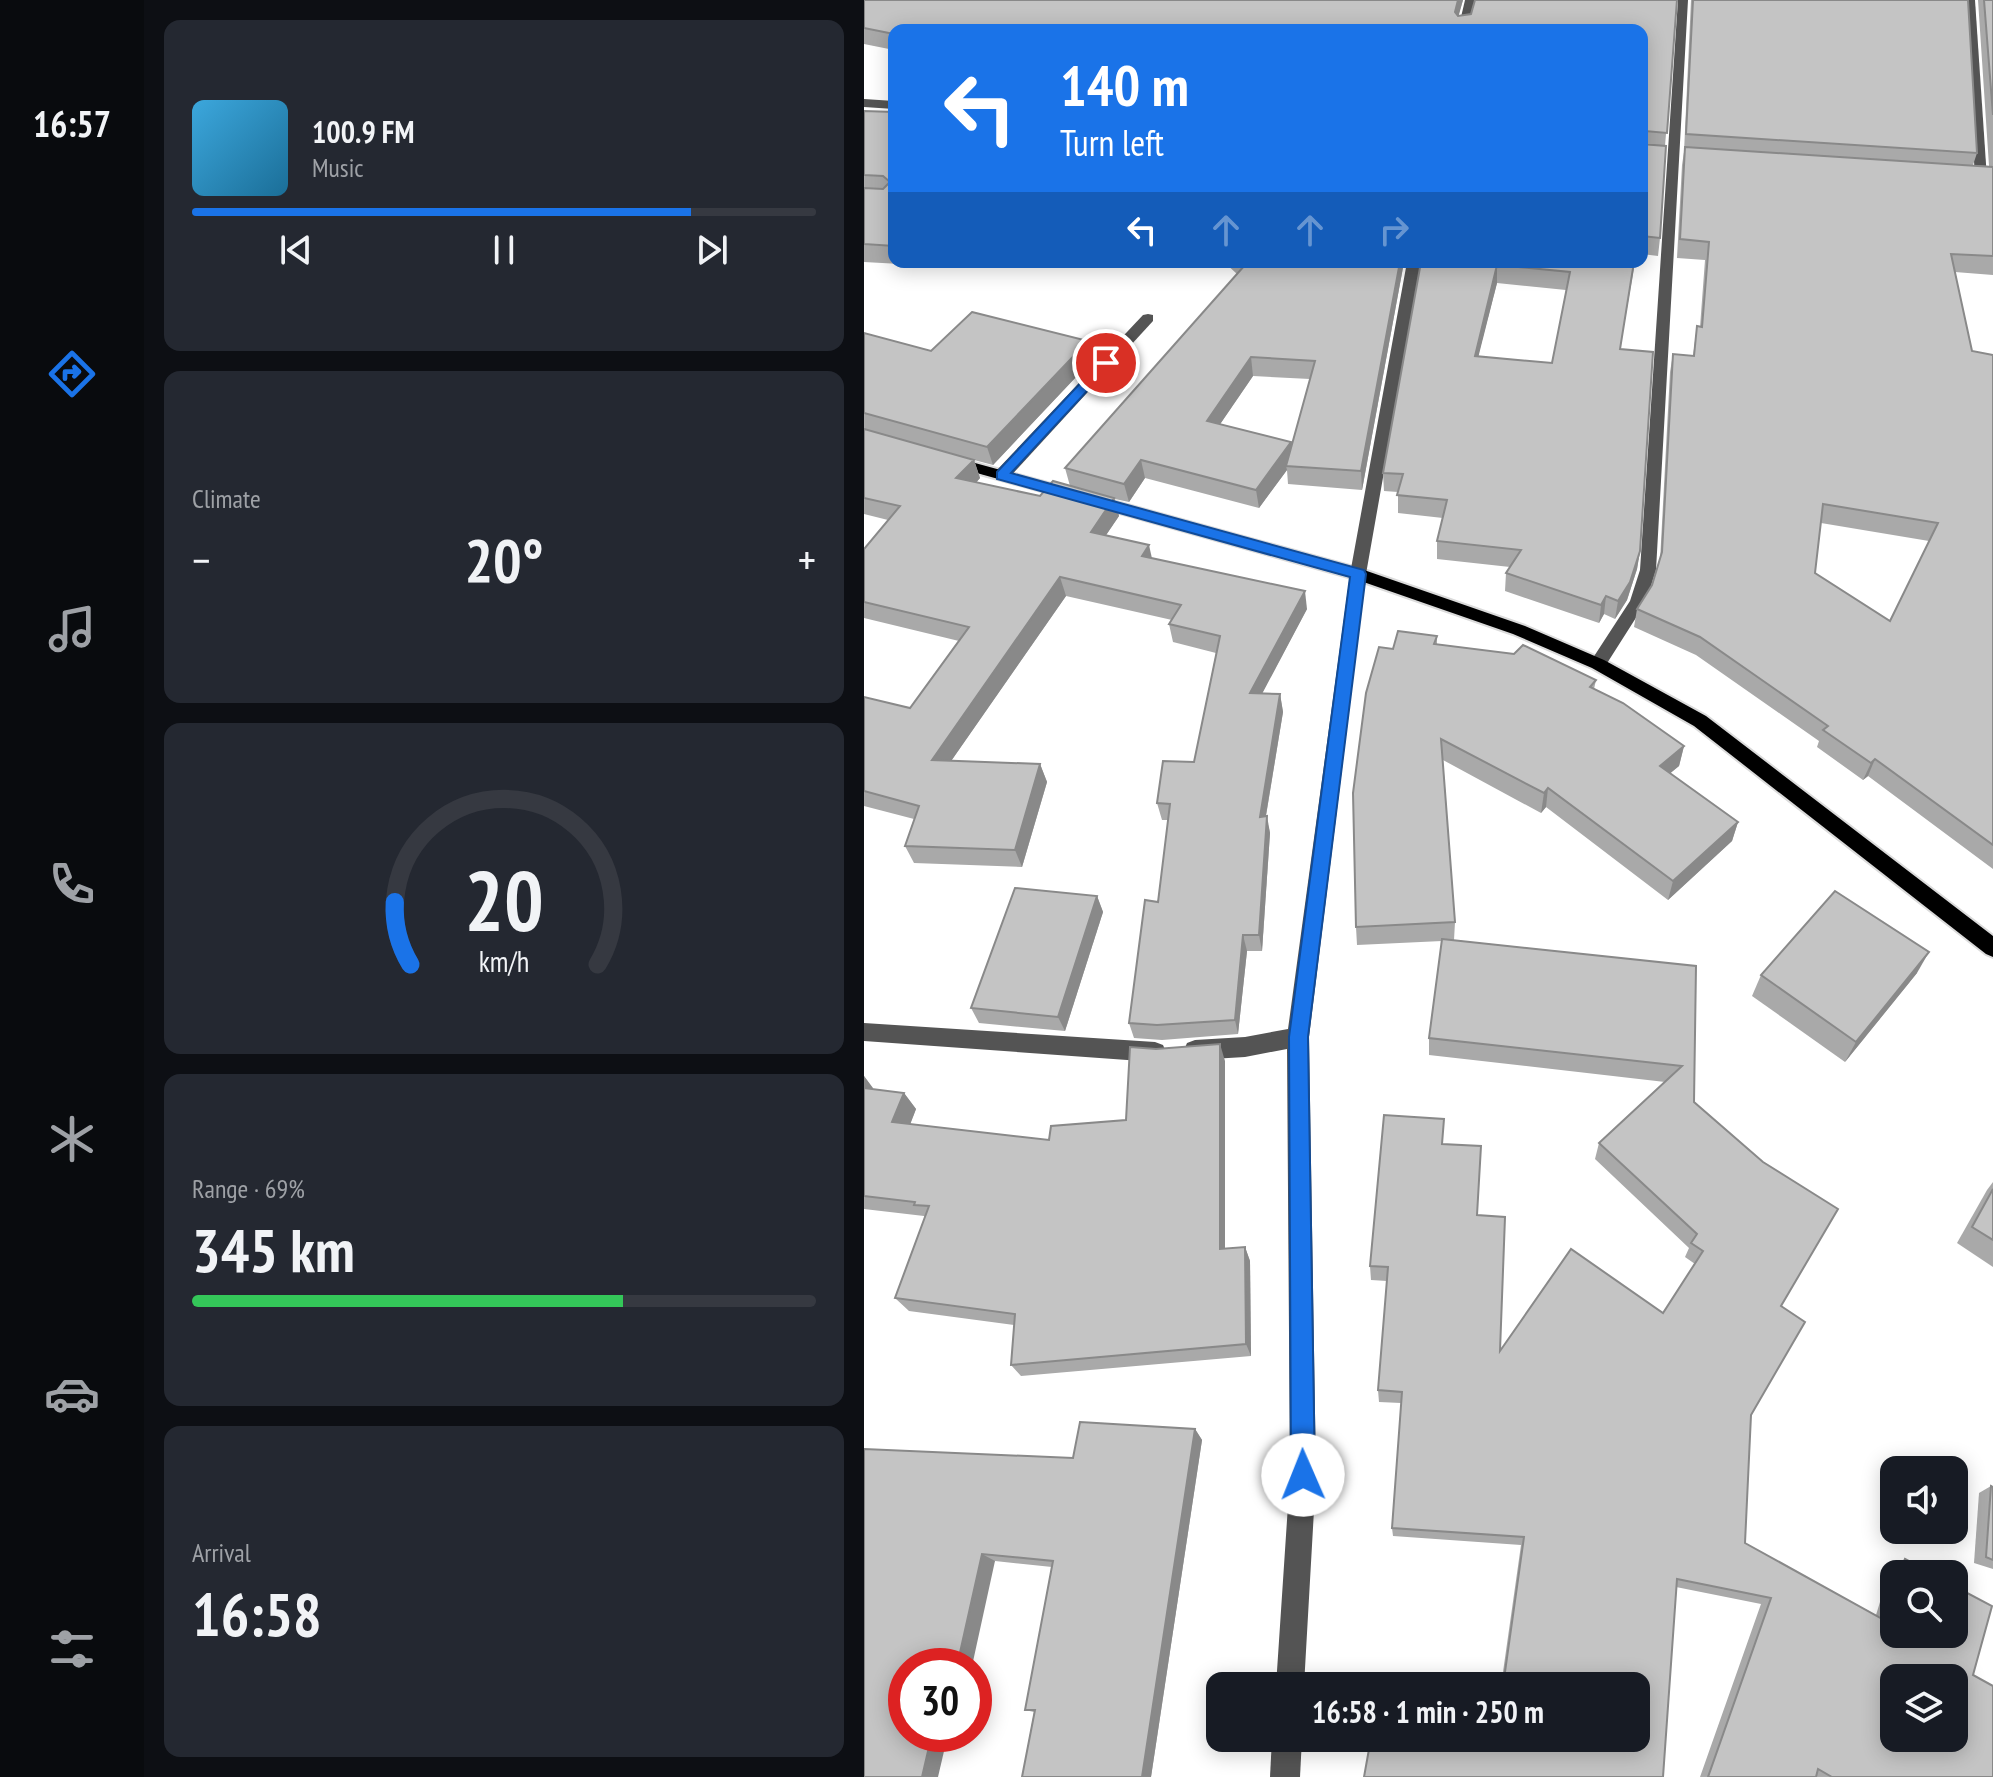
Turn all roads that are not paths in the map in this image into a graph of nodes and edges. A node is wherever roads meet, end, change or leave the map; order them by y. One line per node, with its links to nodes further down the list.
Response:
1 (1470, 0): 4 (street)
2 (1683, 0): 14 (street)
3 (1970, 0): 8 (street)
4 (1464, 24)
5 (864, 103): 6 (street)
6 (888, 105)
7 (1966, 178): 8 (street)
8 (1987, 179)
9 (1413, 268): 13 (street)
10 (1148, 318): 12 (street)
11 (936, 457): 12 (main road)
12 (1002, 475): 13 (main road)
13 (1358, 574): 14 (main road); 17 (street)
14 (1598, 664): 15 (main road)
15 (1993, 948)
16 (864, 1032): 17 (street)
17 (1298, 1037): 18 (street)
18 (1291, 1672)
19 (1286, 1752): 20 (street)
20 (1285, 1777)

